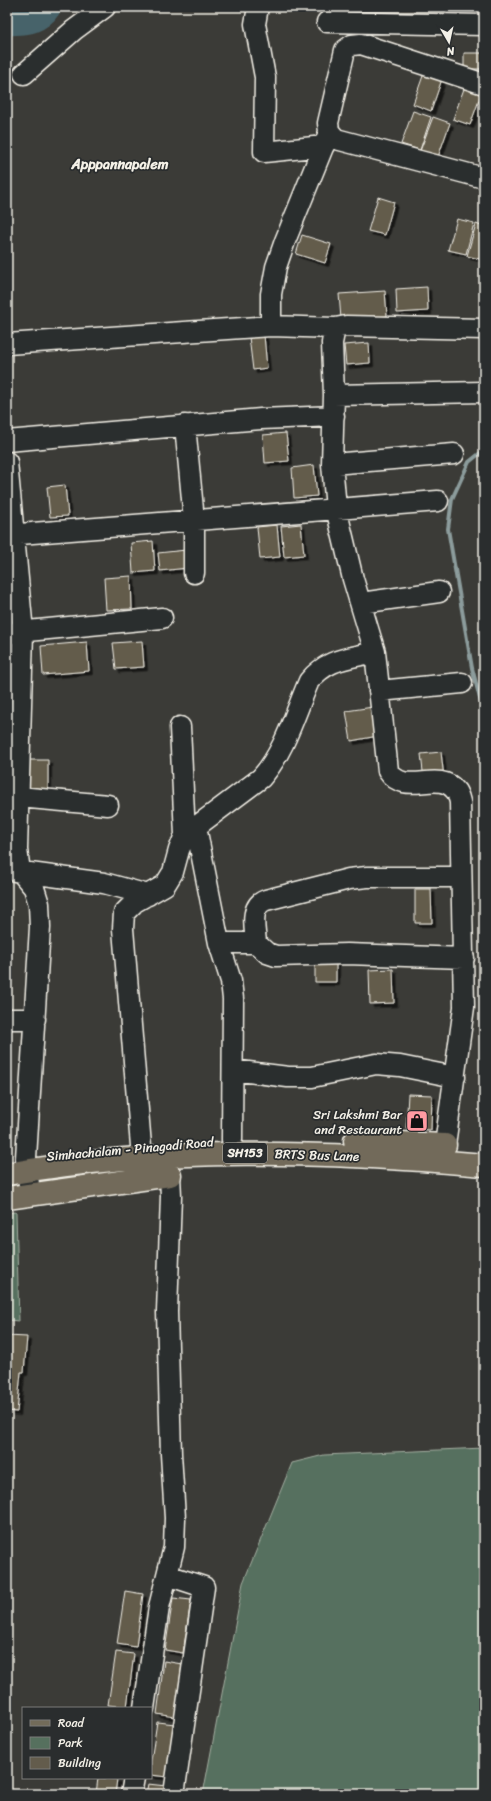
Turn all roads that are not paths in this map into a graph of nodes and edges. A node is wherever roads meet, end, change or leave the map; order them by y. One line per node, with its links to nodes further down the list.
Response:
1 (105, 7): 5 (street)
2 (258, 7): 7 (street)
3 (327, 22): 4 (street)
4 (484, 25)
5 (24, 74)
6 (484, 84): 7 (street)
7 (327, 139): 8 (street); 9 (street)
8 (484, 178)
9 (271, 326): 10 (street); 12 (street)
10 (335, 328): 11 (street); 14 (street)
11 (484, 329)
12 (7, 344)
13 (484, 392): 14 (street)
14 (334, 395): 15 (street)
15 (334, 416): 16 (street); 20 (street)
16 (185, 425): 17 (street); 23 (street)
17 (7, 441)
18 (454, 454): 20 (street)
19 (7, 462): 24 (street)
20 (332, 464): 22 (street)
21 (438, 501): 22 (street)
22 (336, 508): 23 (street); 27 (street)
23 (194, 520): 24 (street); 25 (street)
24 (11, 535): 29 (street)
25 (194, 573)
26 (439, 592): 27 (street)
27 (361, 603): 30 (street)
28 (162, 618): 29 (street)
29 (15, 632): 33 (street)
30 (375, 652): 32 (street); 37 (street)
31 (462, 683): 32 (street)
32 (379, 691): 39 (street)
33 (14, 720): 35 (street)
34 (180, 728): 37 (street)
35 (12, 796): 36 (street); 38 (street)
36 (108, 805)
37 (191, 831): 40 (street); 41 (street)
38 (14, 871): 40 (street); 45 (street)
39 (460, 877): 42 (street); 43 (street)
40 (148, 895): 50 (street)
41 (219, 943): 42 (street); 46 (street)
42 (256, 943): 43 (street)
43 (464, 958): 47 (street)
44 (7, 1019): 45 (street)
45 (35, 1019): 52 (street)
46 (233, 1070): 47 (street); 48 (street)
47 (455, 1078): 49 (street)
48 (232, 1140): 49 (main road, Simhachalam - Pinagadi Road); 50 (main road, Simhachalam - Pinagadi Road)
49 (445, 1145)
50 (141, 1146): 52 (main road, Simhachalam - Pinagadi Road)
51 (484, 1165): 52 (main road, BRTS Bus Lane / SH153)
52 (17, 1166): 54 (street)
53 (170, 1175): 54 (main road); 56 (street)
54 (30, 1194): 55 (main road)
55 (7, 1198)
56 (167, 1575): 57 (street); 60 (street)
57 (144, 1707)
58 (134, 1779): 59 (street)
59 (131, 1794)
60 (174, 1794)

